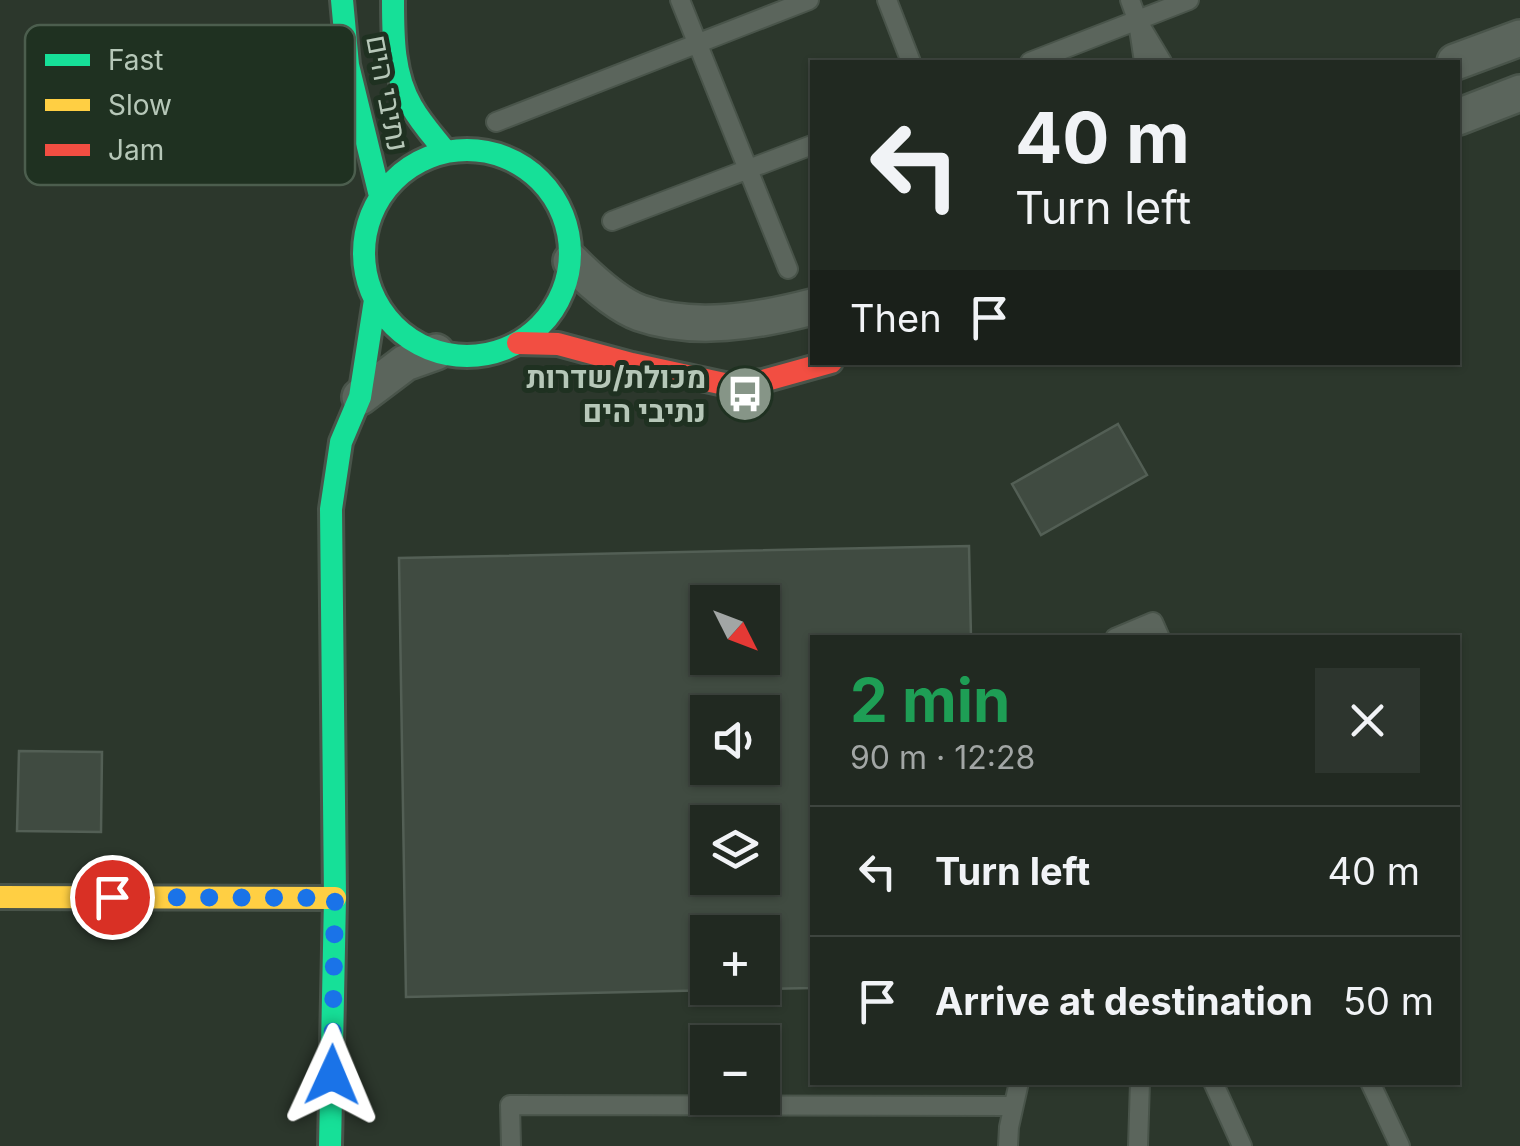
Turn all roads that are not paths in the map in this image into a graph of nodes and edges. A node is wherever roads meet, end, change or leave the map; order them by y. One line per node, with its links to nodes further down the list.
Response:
1 (342, 0): 9 (street, נתיבי הים)
2 (393, 0): 22 (street, נתיבי הים)
3 (680, 0): 11 (lane)
4 (809, 0): 11 (lane)
5 (887, 0): 12 (lane)
6 (1130, 0): 8 (lane)
7 (1189, 0): 8 (lane)
8 (1138, 22): 13 (lane); 14 (lane); 15 (lane)
9 (344, 25)
10 (1520, 38): 16 (street)
11 (697, 44): 20 (lane); 23 (lane)
12 (910, 60)
13 (1035, 60)
14 (1144, 60)
15 (1161, 60)
16 (1460, 60)
17 (355, 93): 24 (street, נתיבי הים)
18 (1520, 93): 19 (street)
19 (1460, 116)
20 (496, 122)
21 (810, 147): 23 (lane)
22 (445, 151): 24 (street); 26 (street)
23 (747, 170): 25 (lane); 27 (lane)
24 (380, 196): 28 (street)
25 (612, 220)
26 (571, 261): 29 (street); 30 (street)
27 (788, 270)
28 (375, 300): 31 (street); 33 (street)
29 (810, 308)
30 (518, 343): 31 (street); 32 (street)
31 (436, 352): 33 (street)
32 (820, 365)
33 (360, 396): 37 (street)
34 (1122, 635): 35 (lane)
35 (1159, 635)
36 (0, 897): 37 (street)
37 (335, 898): 43 (street)
38 (1018, 1085): 42 (lane)
39 (1140, 1085): 46 (lane)
40 (1215, 1085): 47 (lane)
41 (1371, 1085): 48 (lane)
42 (1013, 1106): 44 (lane); 45 (lane)
43 (330, 1146)
44 (511, 1146)
45 (1008, 1146)
46 (1138, 1146)
47 (1242, 1146)
48 (1400, 1146)

